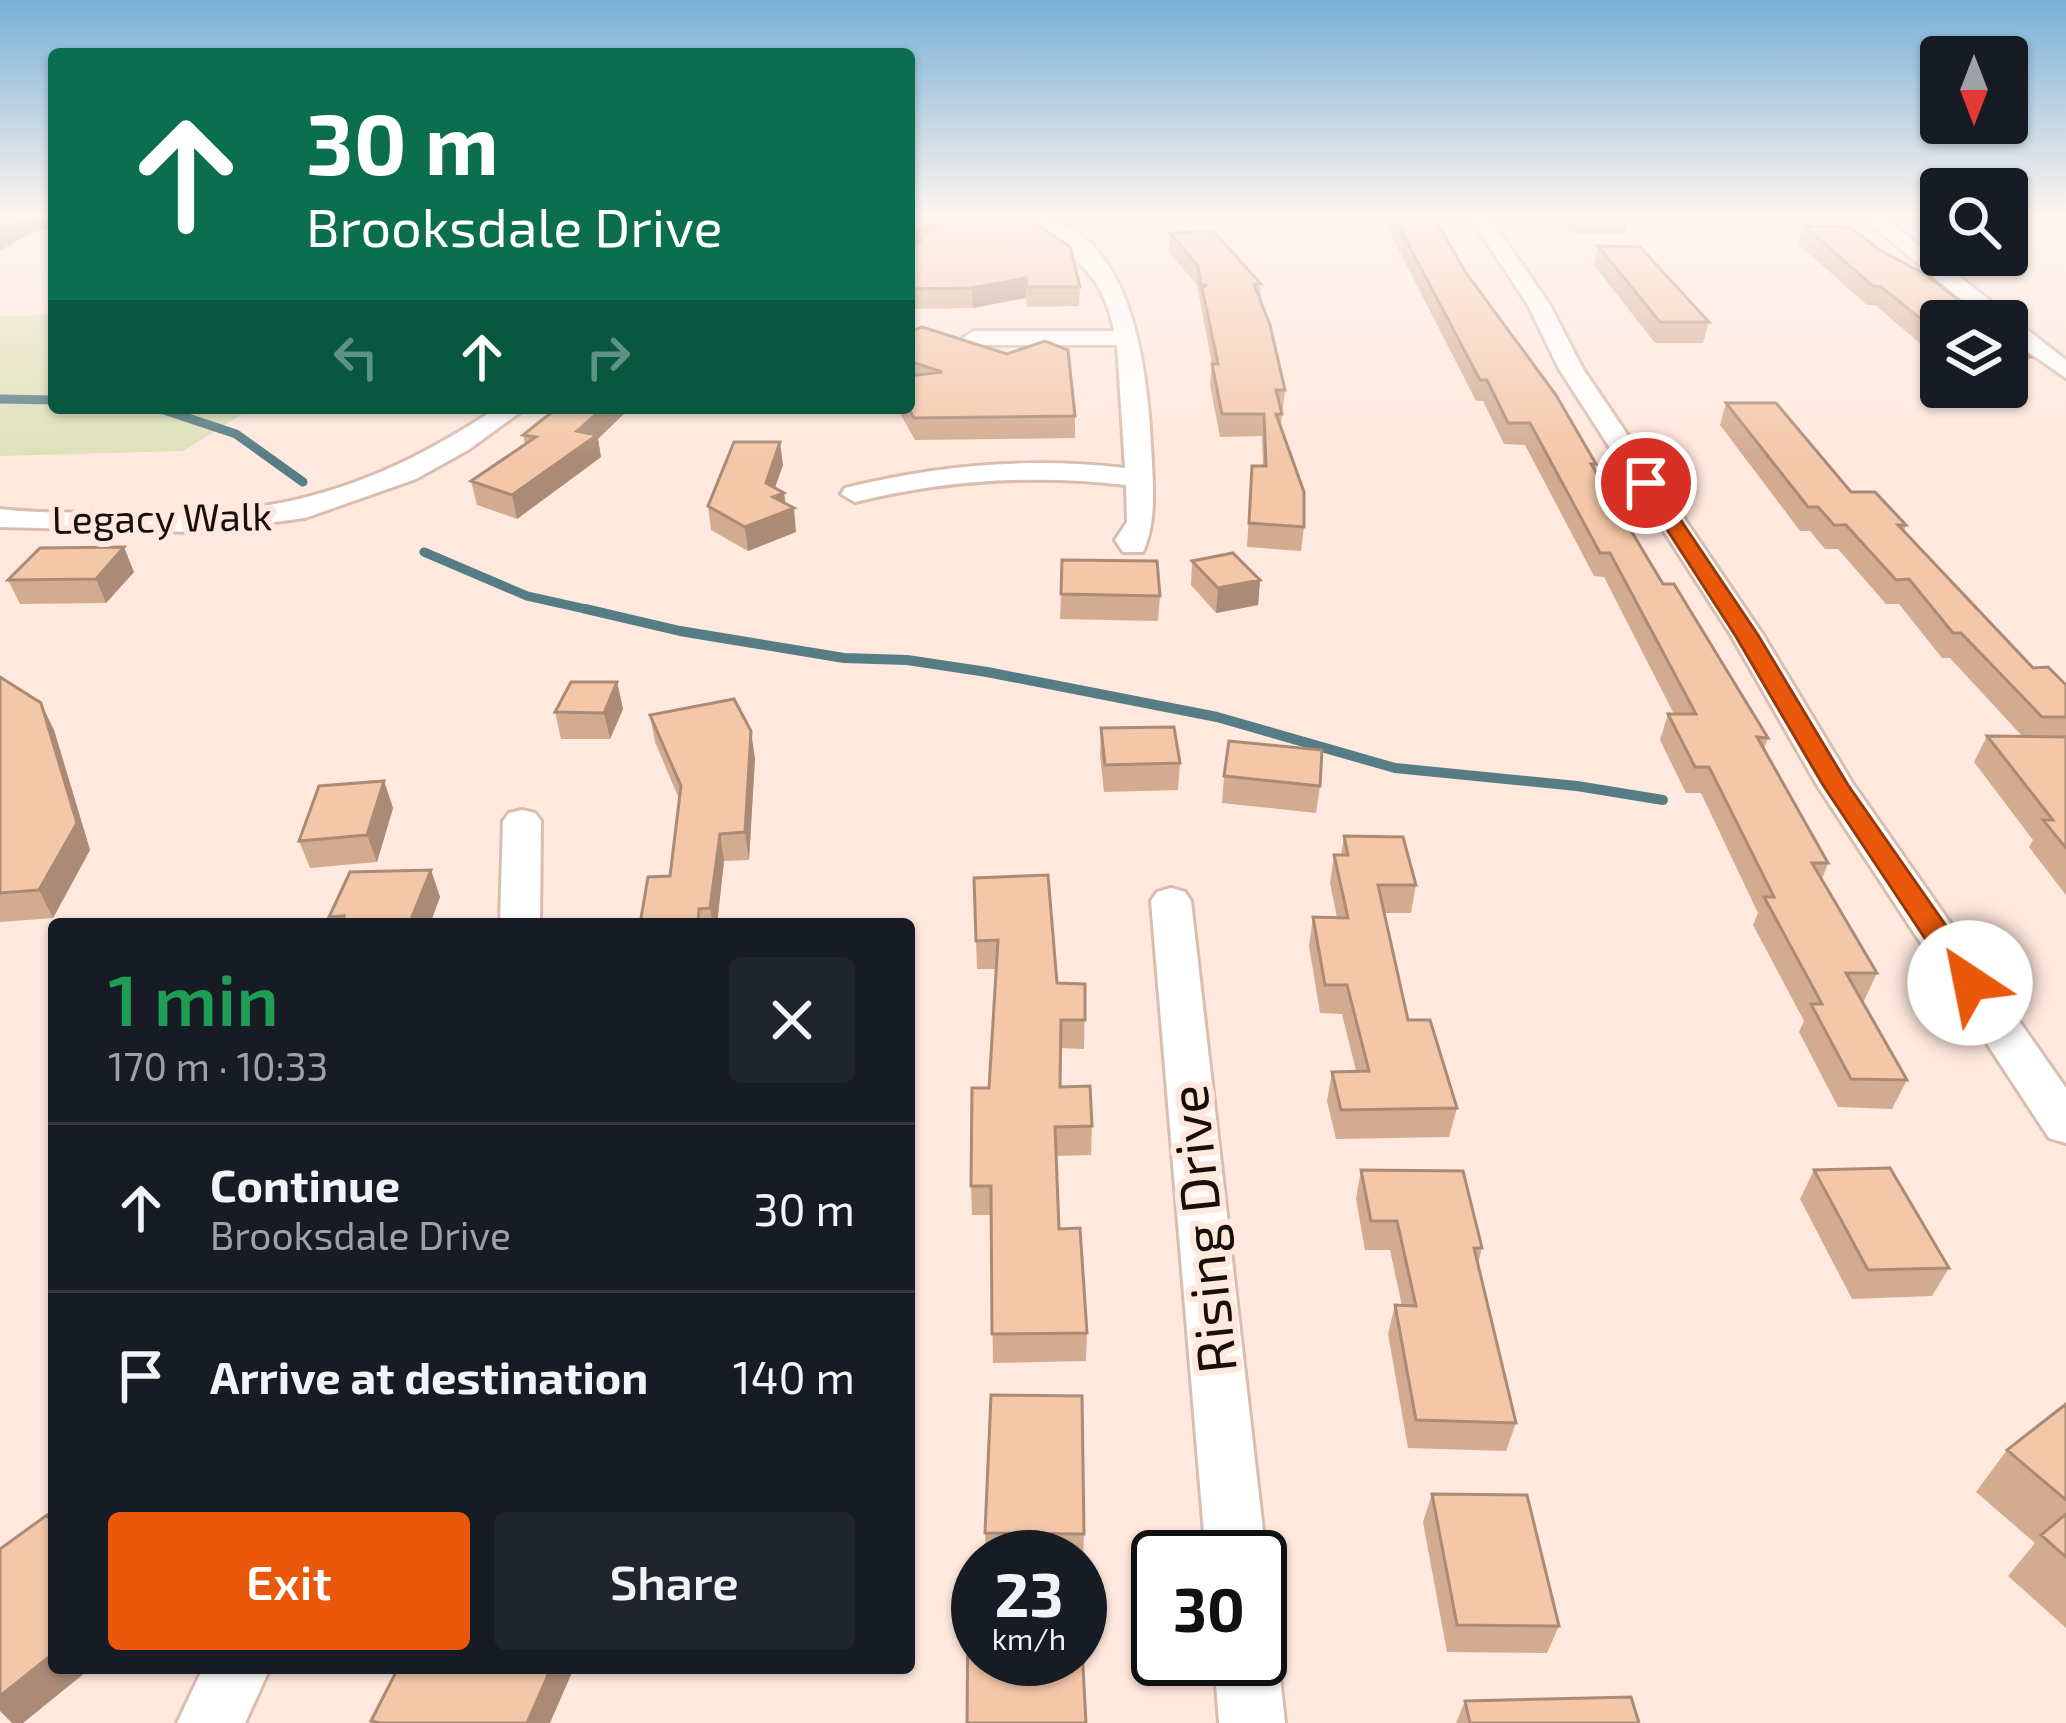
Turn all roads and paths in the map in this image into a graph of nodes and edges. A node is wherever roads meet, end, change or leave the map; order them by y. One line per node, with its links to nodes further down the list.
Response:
1 (1114, 297): 4 (street)
2 (1534, 297): 15 (street)
3 (974, 338): 4 (street)
4 (1125, 338): 8 (street)
5 (2028, 342): 6 (street)
6 (2066, 371)
7 (505, 414): 10 (street, Legacy Walk)
8 (1138, 478): 9 (street); 11 (street)
9 (855, 494)
10 (0, 518)
11 (1132, 547)
12 (522, 821): 14 (street)
13 (1171, 901): 16 (street, Rising Drive)
14 (520, 918)
15 (2066, 1125)
16 (1232, 1530)
17 (235, 1674): 19 (street)
18 (1249, 1686): 20 (street)
19 (210, 1723)
20 (1252, 1723)

